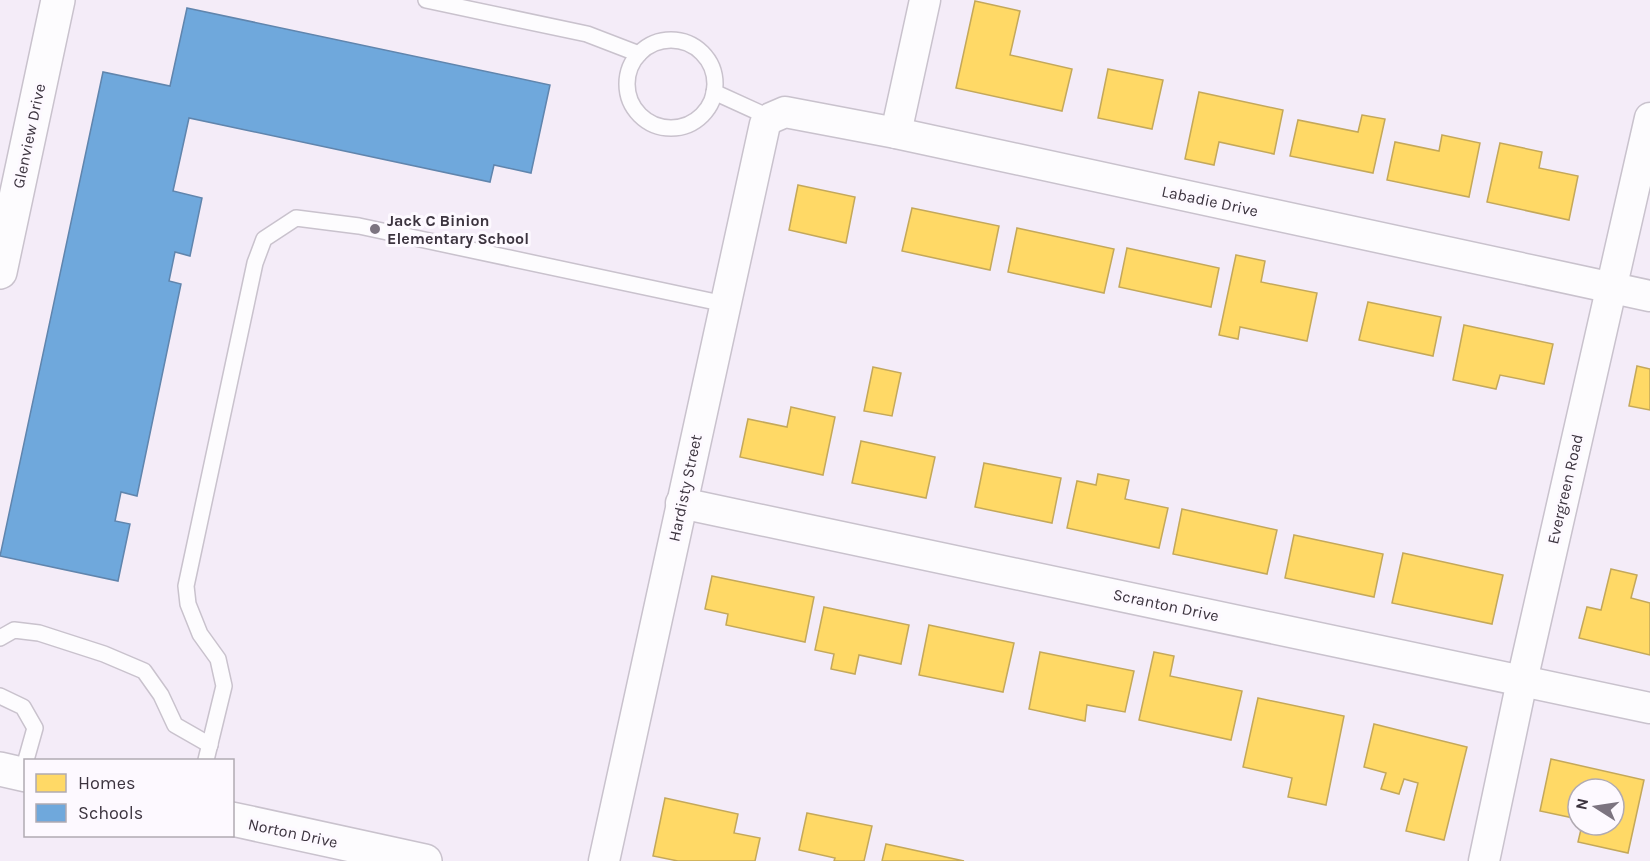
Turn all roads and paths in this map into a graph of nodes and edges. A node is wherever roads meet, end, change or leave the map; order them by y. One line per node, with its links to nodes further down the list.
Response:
1 (58, 0): 9 (main road, Glenview Drive)
2 (426, 0): 4 (lane)
3 (925, 0): 8 (street)
4 (639, 54): 5 (lane); 5 (lane)
5 (714, 92): 6 (lane)
6 (771, 118): 8 (street, Labadie Drive); 12 (street, Hardisty Street)
7 (1650, 118): 10 (street, Evergreen Road)
8 (896, 133): 10 (street, Labadie Drive)
9 (0, 272)
10 (1611, 288): 11 (street, Labadie Drive); 15 (street, Evergreen Road)
11 (1650, 296)
12 (725, 304): 13 (street, Hardisty Street); 18 (lane)
13 (681, 503): 15 (street, Scranton Drive); 23 (street, Hardisty Street)
14 (0, 638): 18 (lane)
15 (1522, 681): 17 (street, Scranton Drive); 24 (street, Evergreen Road)
16 (0, 696): 20 (lane)
17 (1650, 708)
18 (210, 745): 19 (lane)
19 (206, 759)
20 (20, 768)
21 (234, 819): 22 (main road, Norton Drive)
22 (415, 860)
23 (604, 861)
24 (1484, 861)

